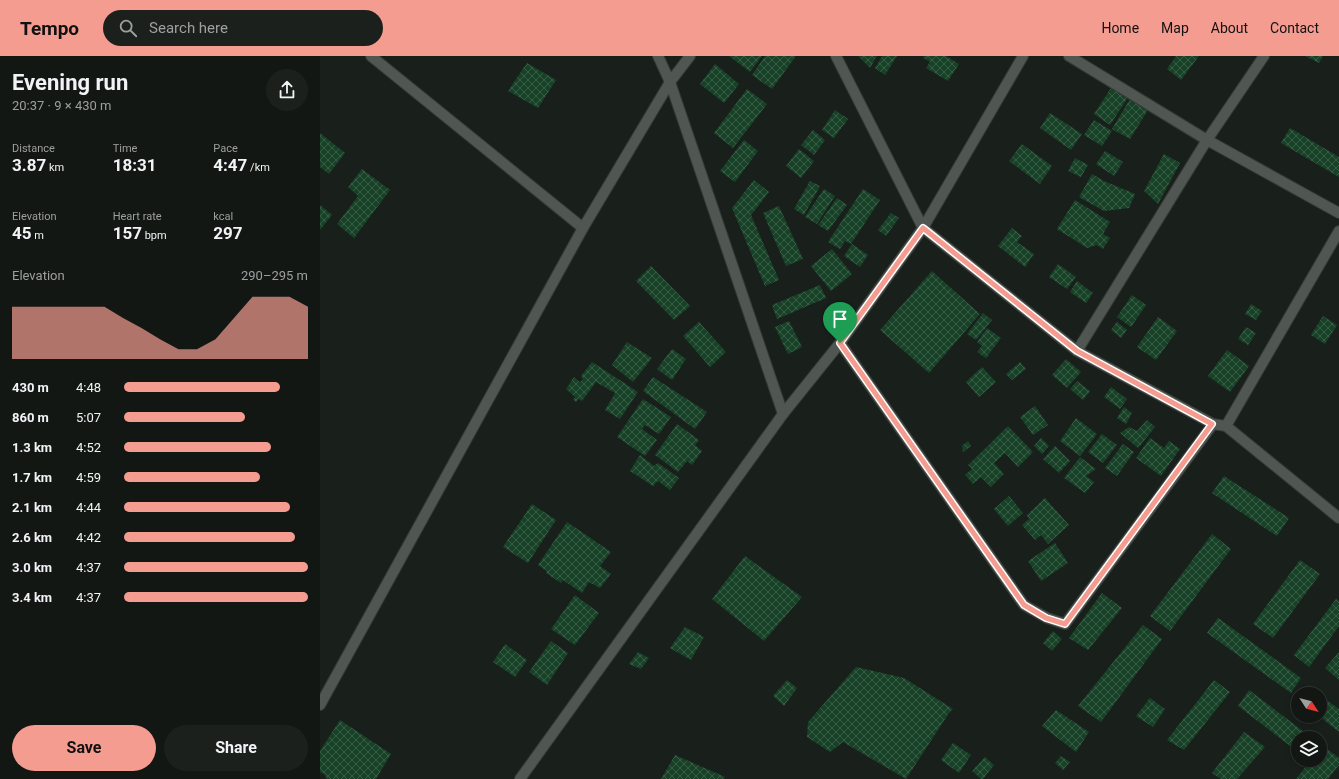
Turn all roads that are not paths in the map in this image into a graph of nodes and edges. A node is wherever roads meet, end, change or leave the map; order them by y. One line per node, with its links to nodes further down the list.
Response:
1 (371, 56): 11 (street)
2 (658, 56): 8 (street)
3 (690, 56): 8 (street)
4 (836, 56): 12 (street)
5 (1022, 56): 12 (street)
6 (1069, 56): 9 (street)
7 (1264, 56): 9 (street)
8 (670, 82): 11 (street); 16 (street)
9 (1207, 140): 10 (street); 15 (street)
10 (1339, 213)
11 (583, 228): 20 (street)
12 (923, 228): 14 (street); 15 (street)
13 (1339, 231): 18 (street)
14 (840, 343): 16 (street); 17 (street)
15 (1077, 351): 17 (street)
16 (783, 414): 21 (street)
17 (1212, 424): 18 (street)
18 (1226, 426): 19 (street)
19 (1339, 518)
20 (320, 705)
21 (520, 779)

